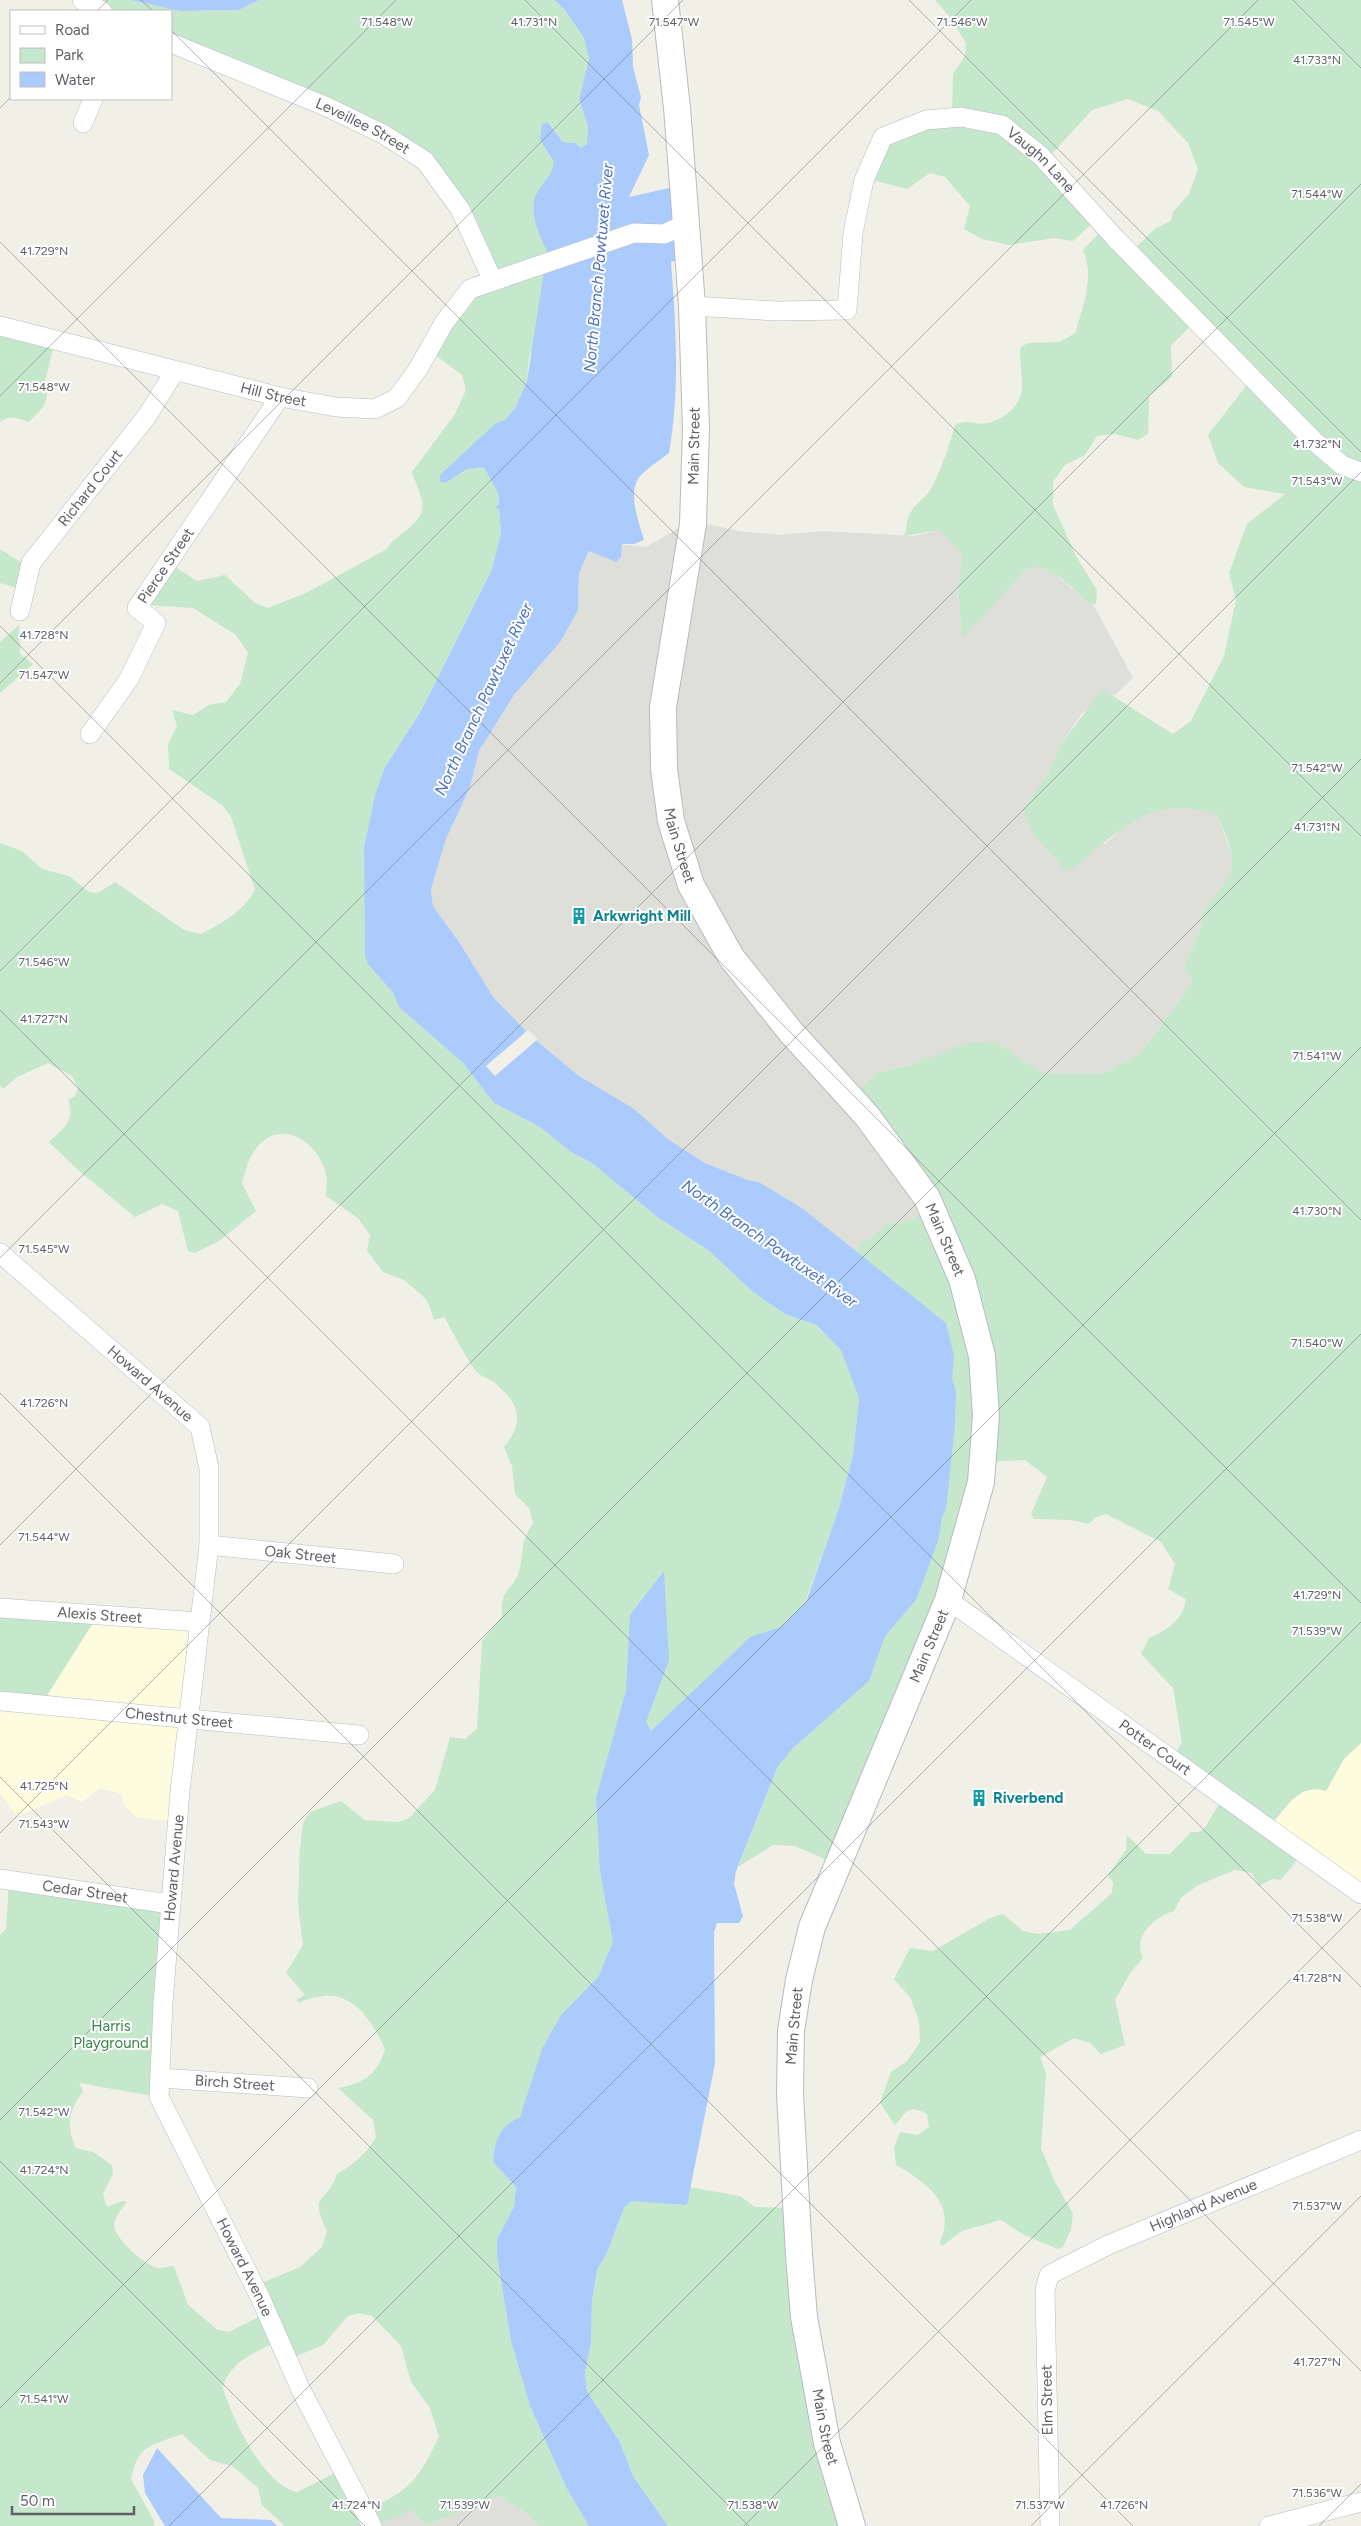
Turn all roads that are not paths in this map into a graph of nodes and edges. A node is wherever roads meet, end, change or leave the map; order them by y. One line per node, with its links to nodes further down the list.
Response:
1 (82, 0): 3 (street)
2 (665, 0): 7 (main road, Main Street)
3 (100, 10)
4 (172, 43): 8 (street, Leveillee Street)
5 (93, 100): 6 (street)
6 (83, 123)
7 (686, 224): 8 (street, Hill Street); 9 (main road, Main Street)
8 (492, 279): 12 (street, Hill Street)
9 (692, 306): 13 (street, Vaughn Lane); 19 (main road, Main Street)
10 (0, 326): 11 (street, Hill Street)
11 (174, 371): 12 (street, Hill Street); 14 (street, Richard Court)
12 (280, 397): 15 (street, Pierce Street)
13 (1361, 472)
14 (20, 611)
15 (90, 734)
16 (0, 1253): 17 (street, Howard Avenue)
17 (209, 1545): 18 (street, Oak Street); 21 (street, Howard Avenue)
18 (394, 1564)
19 (948, 1600): 26 (street, Potter Court); 34 (main road, Main Street)
20 (0, 1608): 21 (street, Alexis Street)
21 (200, 1622): 23 (street, Howard Avenue)
22 (0, 1701): 23 (street, Chestnut Street)
23 (190, 1720): 24 (street, Chestnut Street); 27 (street, Howard Avenue)
24 (359, 1735)
25 (0, 1879): 27 (street, Cedar Street)
26 (1361, 1894)
27 (170, 1904): 28 (street, Howard Avenue)
28 (161, 2078): 29 (street, Birch Street); 33 (street, Howard Avenue)
29 (308, 2088)
30 (1361, 2140): 31 (street, Highland Avenue)
31 (1049, 2275): 35 (street, Elm Street)
32 (1361, 2502): 36 (street)
33 (372, 2526)
34 (852, 2526)
35 (1050, 2526)
36 (1269, 2526)

